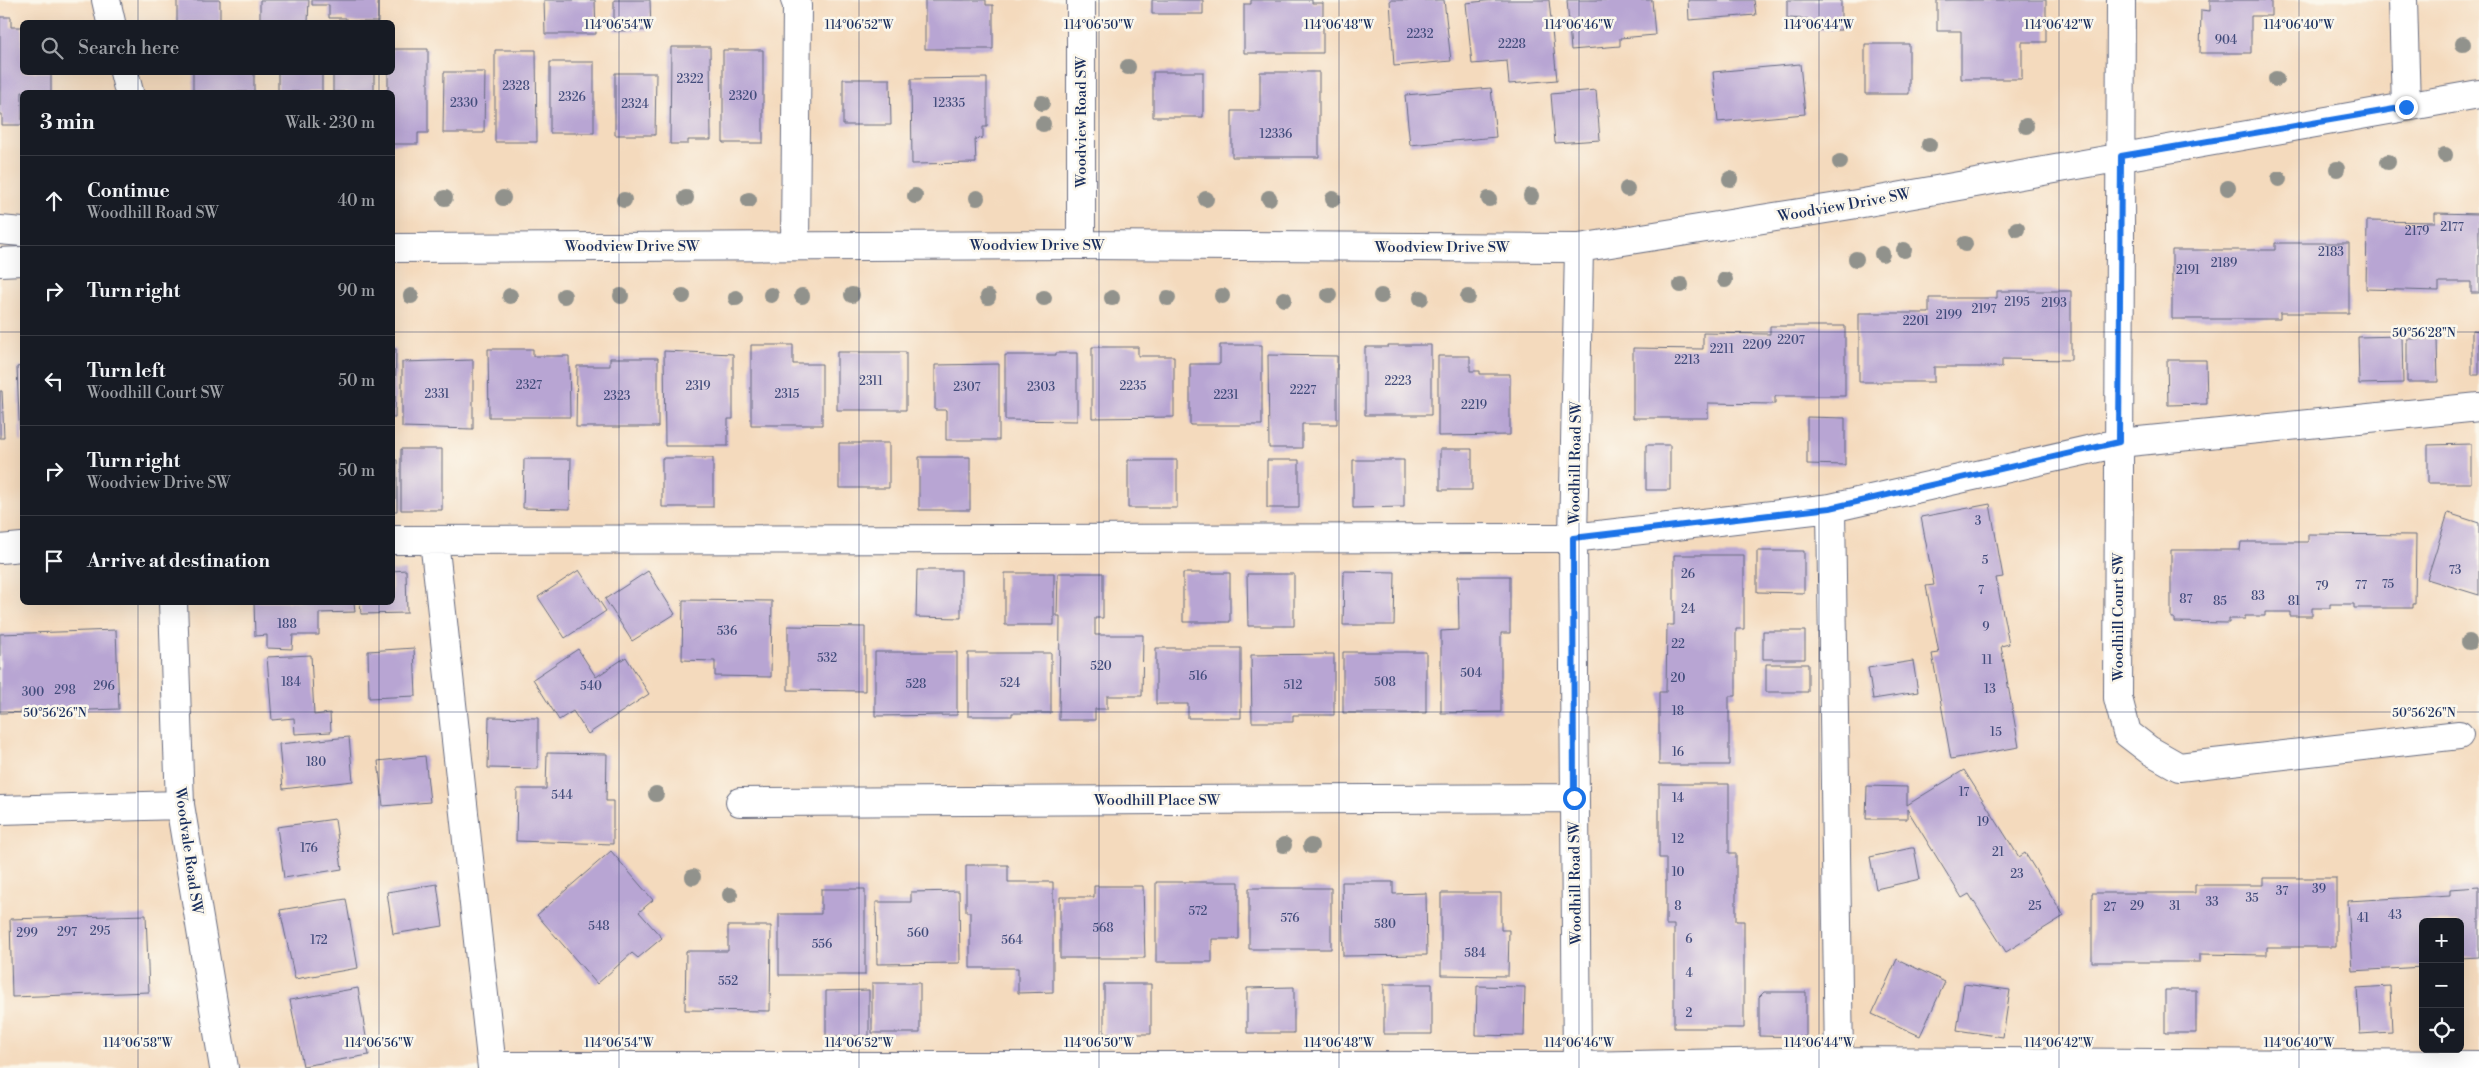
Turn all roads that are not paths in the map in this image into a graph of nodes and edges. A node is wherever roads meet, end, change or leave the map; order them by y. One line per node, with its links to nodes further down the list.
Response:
1 (106, 0): 6 (street)
2 (795, 0): 15 (street)
3 (1081, 0): 14 (street, Woodview Road SW)
4 (2121, 0): 11 (street, Woodhill Court SW)
5 (2403, 0): 10 (street)
6 (111, 20)
7 (125, 75): 8 (street)
8 (128, 90)
9 (2479, 94): 10 (street, Woodview Drive SW)
10 (2406, 107): 11 (street, Woodview Drive SW)
11 (2121, 156): 17 (street, Woodview Drive SW); 21 (street, Woodhill Court SW)
12 (0, 230): 13 (street)
13 (20, 232)
14 (1081, 245): 15 (street, Woodview Drive SW); 17 (street, Woodview Drive SW)
15 (795, 246): 16 (street, Woodview Drive SW)
16 (395, 248)
17 (1578, 248): 23 (street, Woodhill Road SW)
18 (20, 261): 19 (street)
19 (0, 262)
20 (2479, 407): 21 (street)
21 (2119, 442): 22 (street); 29 (street, Woodhill Court SW)
22 (1830, 508): 23 (street); 34 (street)
23 (1573, 538): 25 (street); 30 (street, Woodhill Road SW)
24 (395, 540): 25 (street)
25 (434, 540): 37 (street)
26 (20, 547): 27 (street)
27 (0, 549)
28 (173, 605): 32 (street, Woodvale Road SW)
29 (2459, 735)
30 (1574, 798): 31 (street, Woodhill Place SW); 38 (street, Woodhill Road SW)
31 (740, 802)
32 (180, 805): 33 (street); 39 (street, Woodvale Road SW)
33 (0, 810)
34 (1839, 1061): 36 (street); 38 (street)
35 (2479, 1065): 36 (street)
36 (2418, 1066)
37 (492, 1067): 38 (street)
38 (1577, 1067)
39 (224, 1068)

